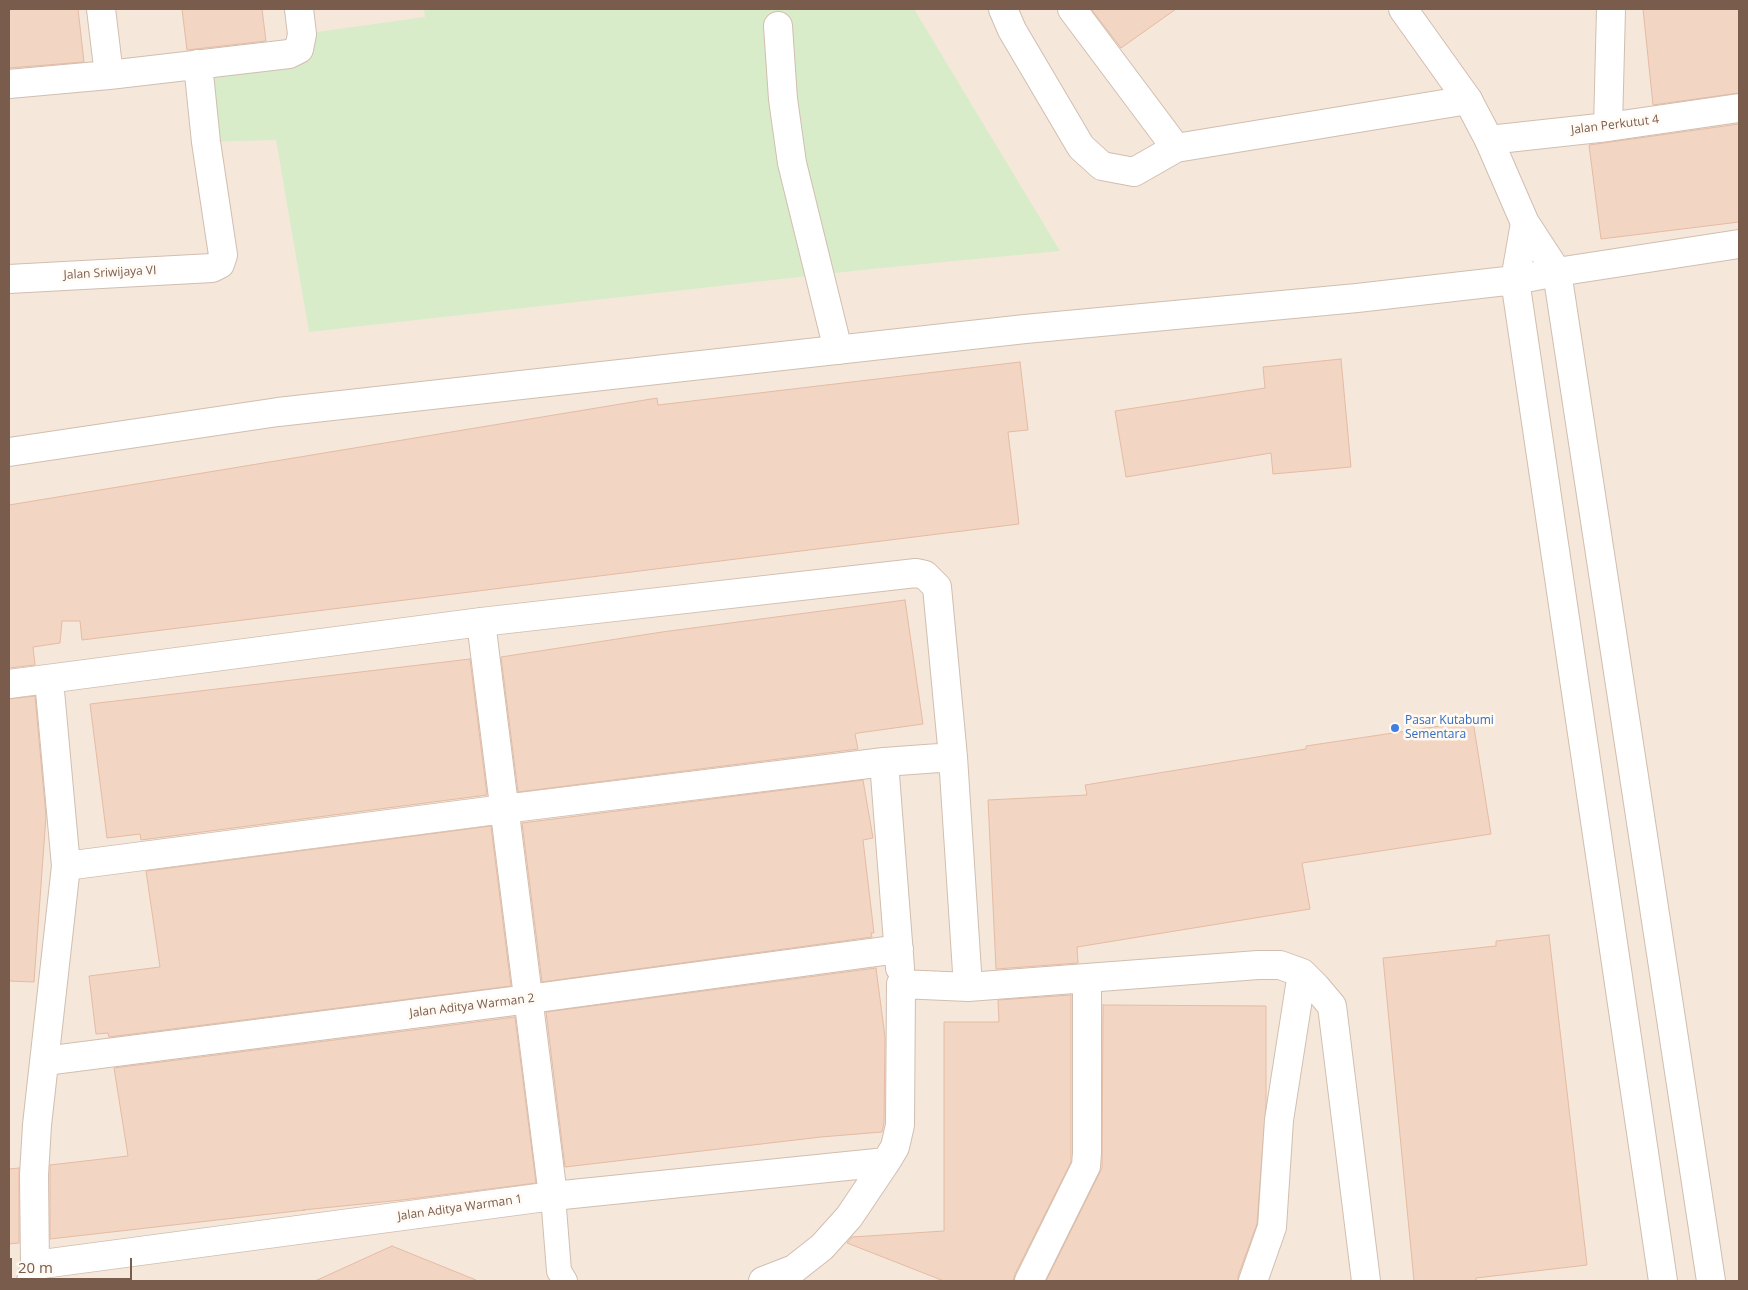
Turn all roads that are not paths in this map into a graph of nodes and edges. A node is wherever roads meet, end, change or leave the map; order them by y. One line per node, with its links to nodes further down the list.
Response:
1 (101, 9): 9 (street)
2 (300, 9): 8 (street)
3 (1003, 9): 15 (street)
4 (1072, 9): 15 (street)
5 (1403, 9): 11 (street)
6 (1612, 9): 13 (street)
7 (778, 26): 21 (street)
8 (198, 64): 9 (street); 19 (street, Jalan Sriwijaya VI)
9 (109, 74): 10 (street)
10 (9, 84)
11 (1468, 100): 14 (street); 15 (street)
12 (1739, 108): 13 (street, Jalan Perkutut 4)
13 (1608, 127): 14 (street, Jalan Perkutut 4)
14 (1490, 140): 16 (street)
15 (1176, 148)
16 (1525, 223): 18 (street); 20 (street)
17 (1739, 244): 18 (street)
18 (1557, 272): 20 (street); 46 (street)
19 (9, 278)
20 (1515, 280): 21 (street); 45 (street)
21 (838, 350): 22 (street)
22 (9, 452)
23 (481, 622): 24 (street); 26 (street); 28 (street)
24 (49, 680): 25 (street); 29 (street)
25 (9, 684)
26 (953, 757): 27 (street); 34 (street)
27 (884, 762): 28 (street); 30 (street)
28 (504, 809): 29 (street); 35 (street)
29 (66, 866): 36 (street)
30 (899, 949): 33 (street); 35 (street, Jalan Aditya Warman 2)
31 (1302, 972): 32 (street); 43 (street); 44 (street)
32 (1087, 979): 34 (street); 42 (street)
33 (901, 984): 34 (street); 37 (street)
34 (968, 988)
35 (529, 999): 36 (street, Jalan Aditya Warman 2); 38 (street)
36 (45, 1061): 39 (street)
37 (886, 1162): 38 (street, Jalan Aditya Warman 1); 41 (street)
38 (553, 1196): 39 (street, Jalan Aditya Warman 1); 40 (lane)
39 (33, 1273)
40 (565, 1281)
41 (763, 1281)
42 (1029, 1281)
43 (1253, 1281)
44 (1366, 1281)
45 (1663, 1281)
46 (1711, 1281)

